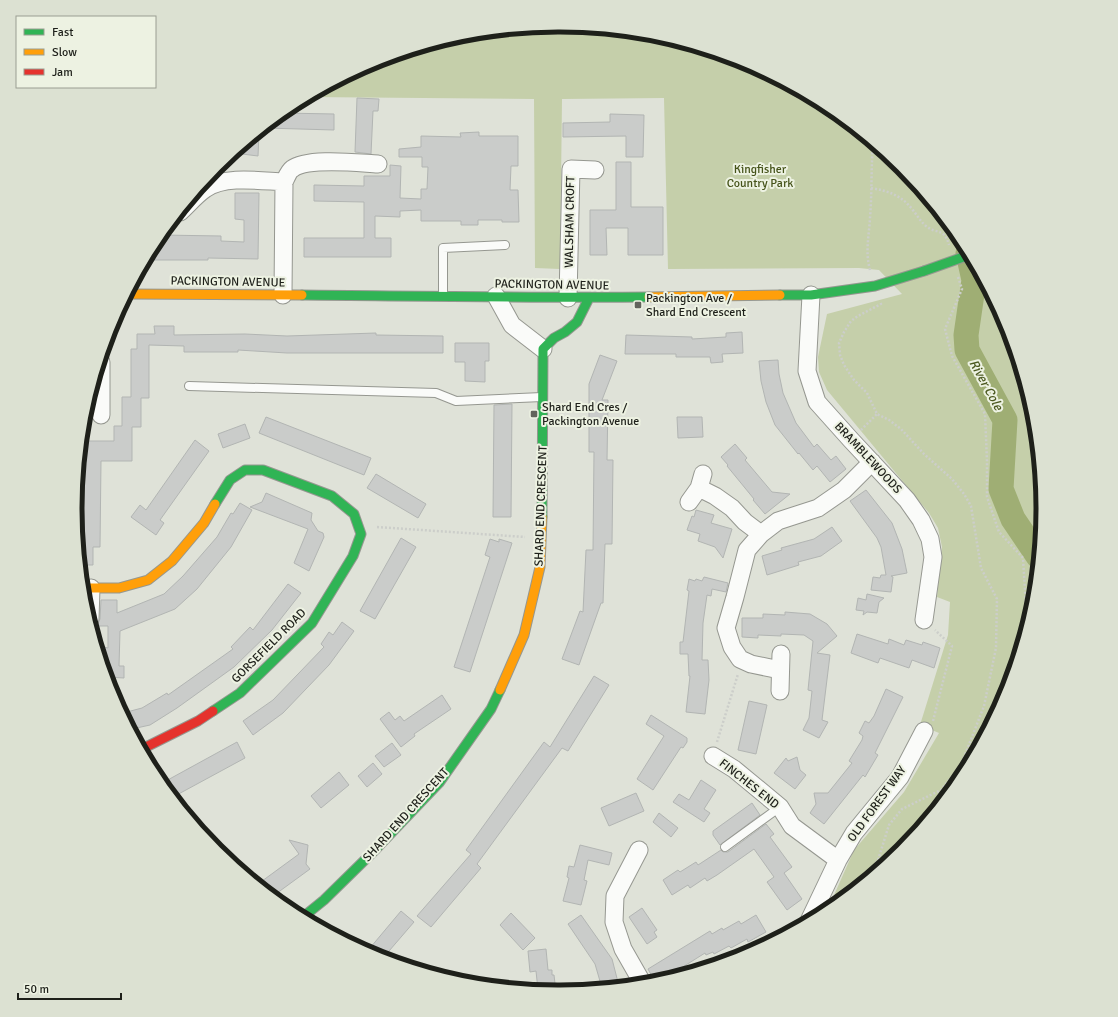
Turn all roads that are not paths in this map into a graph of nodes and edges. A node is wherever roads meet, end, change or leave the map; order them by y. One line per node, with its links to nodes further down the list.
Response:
1 (378, 164): 3 (street)
2 (594, 170): 12 (street, WALSHAM CROFT)
3 (284, 182): 4 (street); 8 (street)
4 (207, 188)
5 (505, 245): 10 (lane)
6 (963, 257): 9 (street, PACKINGTON AVENUE, bridge)
7 (134, 294): 8 (street, PACKINGTON AVENUE)
8 (283, 295): 10 (street, PACKINGTON AVENUE)
9 (810, 295): 13 (street, PACKINGTON AVENUE); 19 (street, BRAMBLEWOODS)
10 (443, 296): 11 (street, PACKINGTON AVENUE)
11 (496, 296): 12 (street, PACKINGTON AVENUE); 14 (street)
12 (568, 298): 13 (street, PACKINGTON AVENUE)
13 (589, 298): 14 (street)
14 (543, 349): 17 (street, SHARD END CRESCENT)
15 (101, 378): 18 (street)
16 (189, 386): 17 (lane)
17 (543, 397): 33 (street, SHARD END CRESCENT)
18 (101, 415)
19 (872, 462): 21 (street); 23 (street, BRAMBLEWOODS)
20 (689, 502): 21 (street)
21 (761, 534): 24 (street)
22 (90, 588): 26 (street, GORSEFIELD ROAD)
23 (924, 620)
24 (780, 691)
25 (924, 731): 31 (street, OLD FOREST WAY)
26 (146, 747)
27 (713, 756): 28 (street, FINCHES END)
28 (780, 807): 29 (lane); 31 (street, FINCHES END)
29 (725, 848)
30 (638, 850): 34 (street)
31 (838, 860): 32 (street, OLD FOREST WAY)
32 (814, 911)
33 (308, 913)
34 (639, 978)

